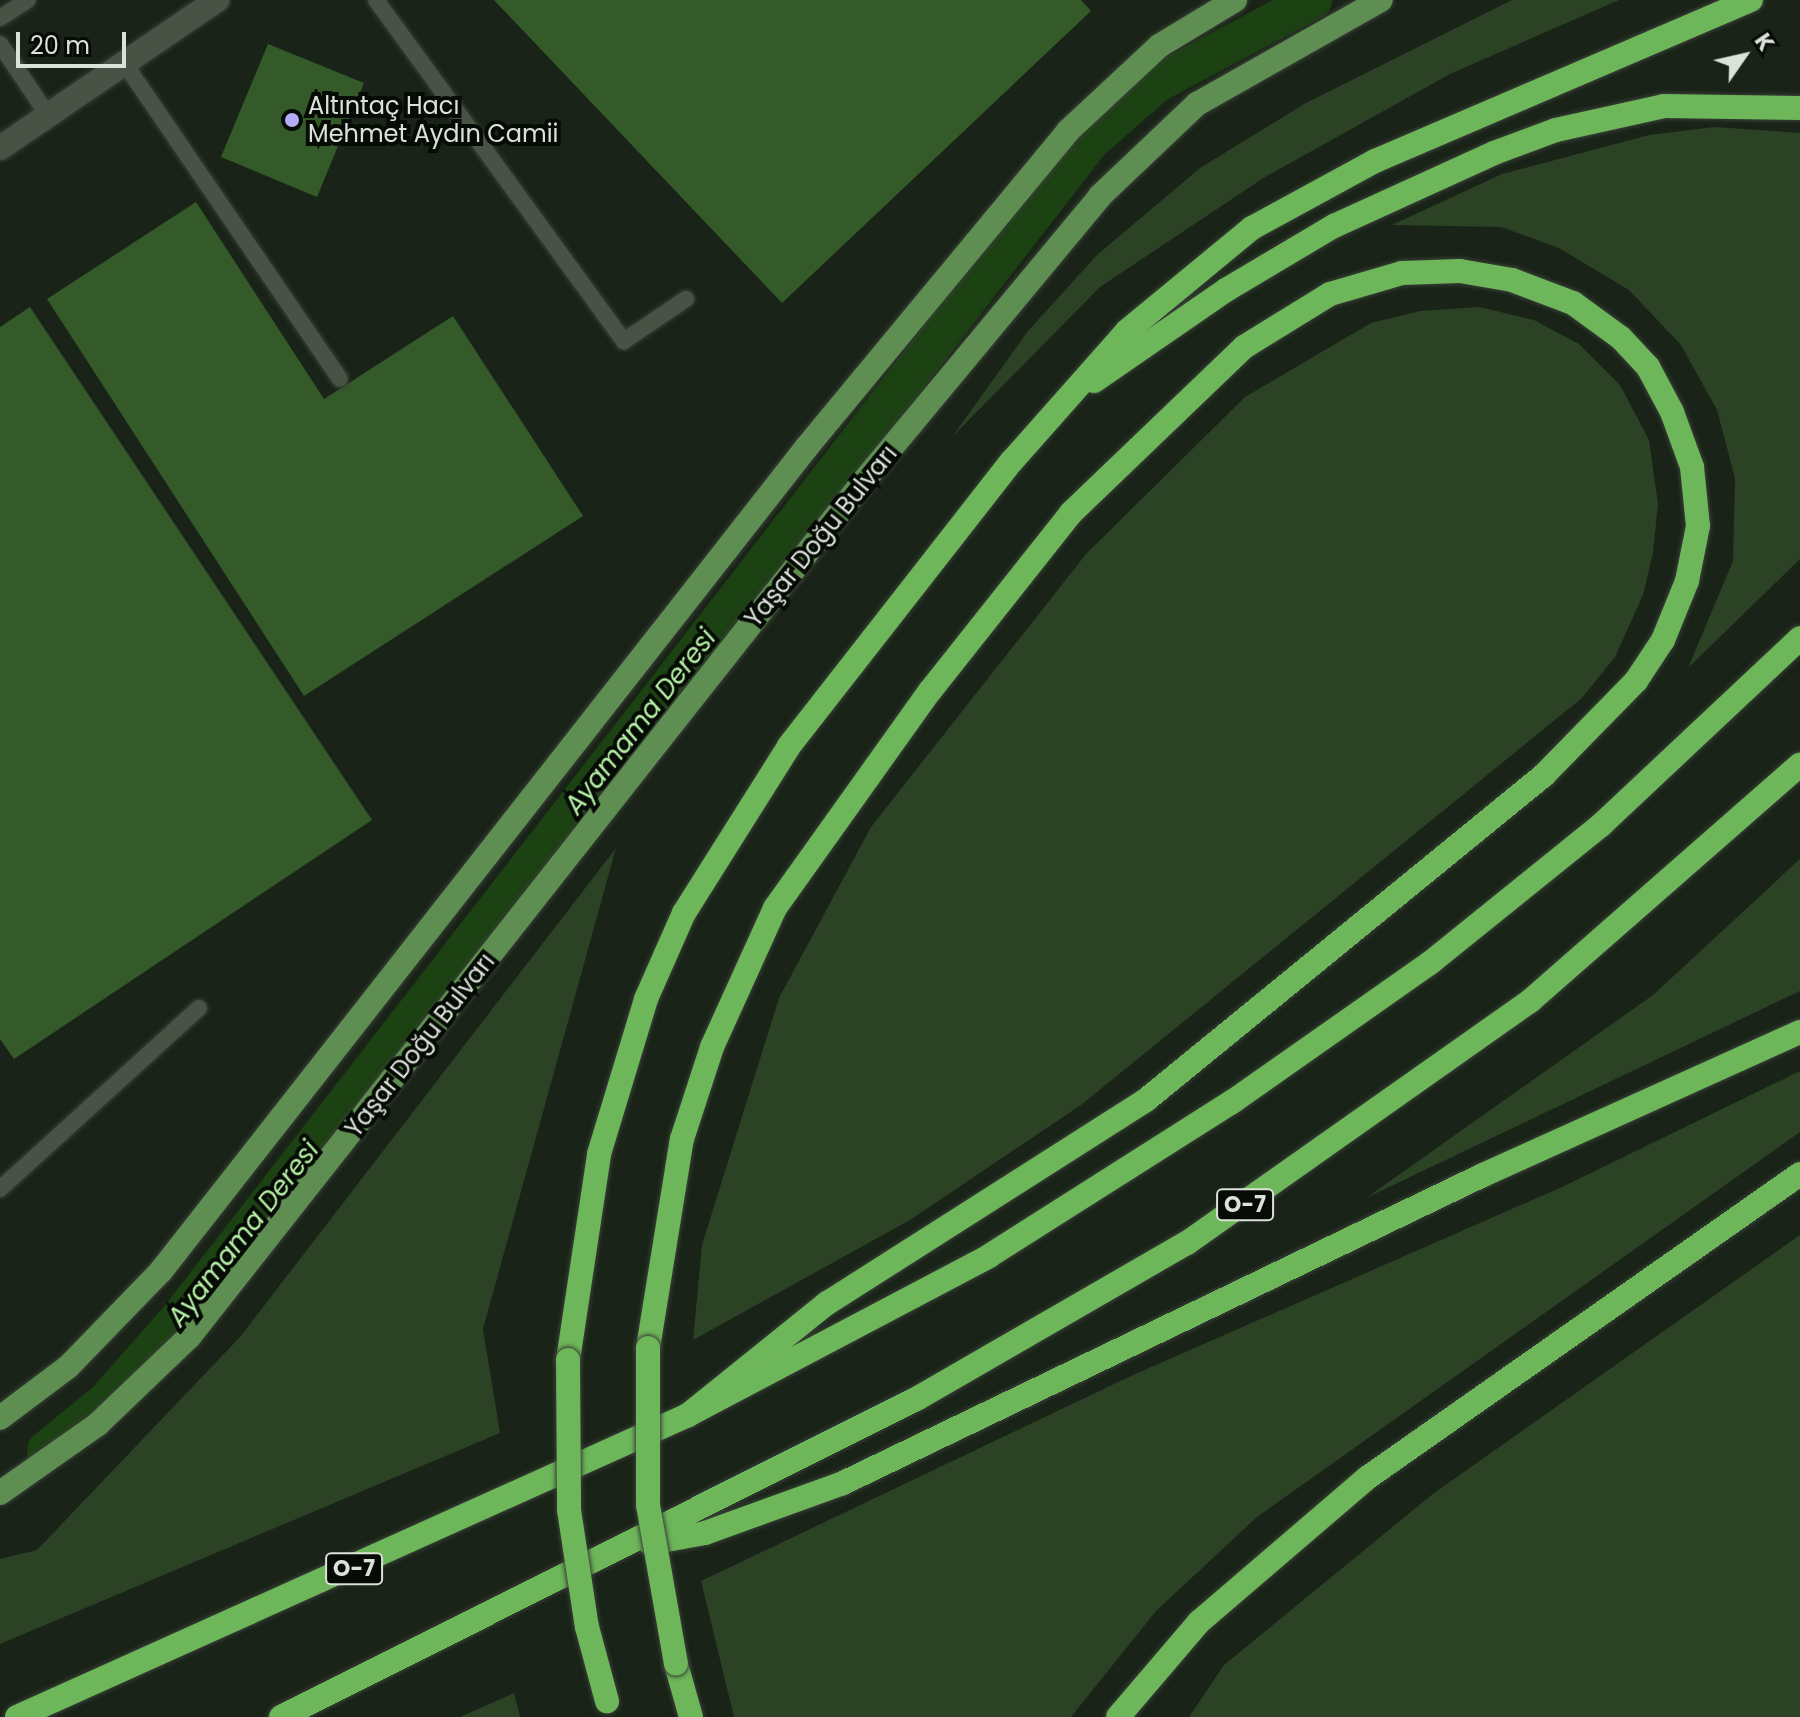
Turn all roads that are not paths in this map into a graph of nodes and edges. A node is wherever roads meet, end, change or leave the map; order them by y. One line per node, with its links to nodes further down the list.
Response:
1 (28, 0): 7 (lane)
2 (217, 0): 9 (street)
3 (376, 0): 13 (lane)
4 (1235, 0): 23 (main road)
5 (1381, 0): 24 (main road, Yaşar Doğu Bulvarı)
6 (1751, 0): 15 (highway)
7 (0, 18)
8 (0, 44): 11 (lane)
9 (125, 64): 11 (street); 14 (lane)
10 (1800, 108): 15 (highway)
11 (49, 117): 12 (street)
12 (0, 148)
13 (686, 299)
14 (340, 379)
15 (1082, 388): 26 (highway, bridge)
16 (1800, 638): 22 (highway, O-7)
17 (1800, 765): 25 (highway, O-7)
18 (199, 1008): 21 (lane)
19 (1800, 1032): 25 (highway)
20 (1800, 1174): 30 (highway)
21 (0, 1189)
22 (688, 1415): 27 (highway, O-7); 29 (highway, bridge)
23 (0, 1418)
24 (0, 1493)
25 (624, 1548): 28 (highway, O-7)
26 (609, 1709)
27 (17, 1717)
28 (281, 1717)
29 (691, 1717)
30 (1118, 1717)

